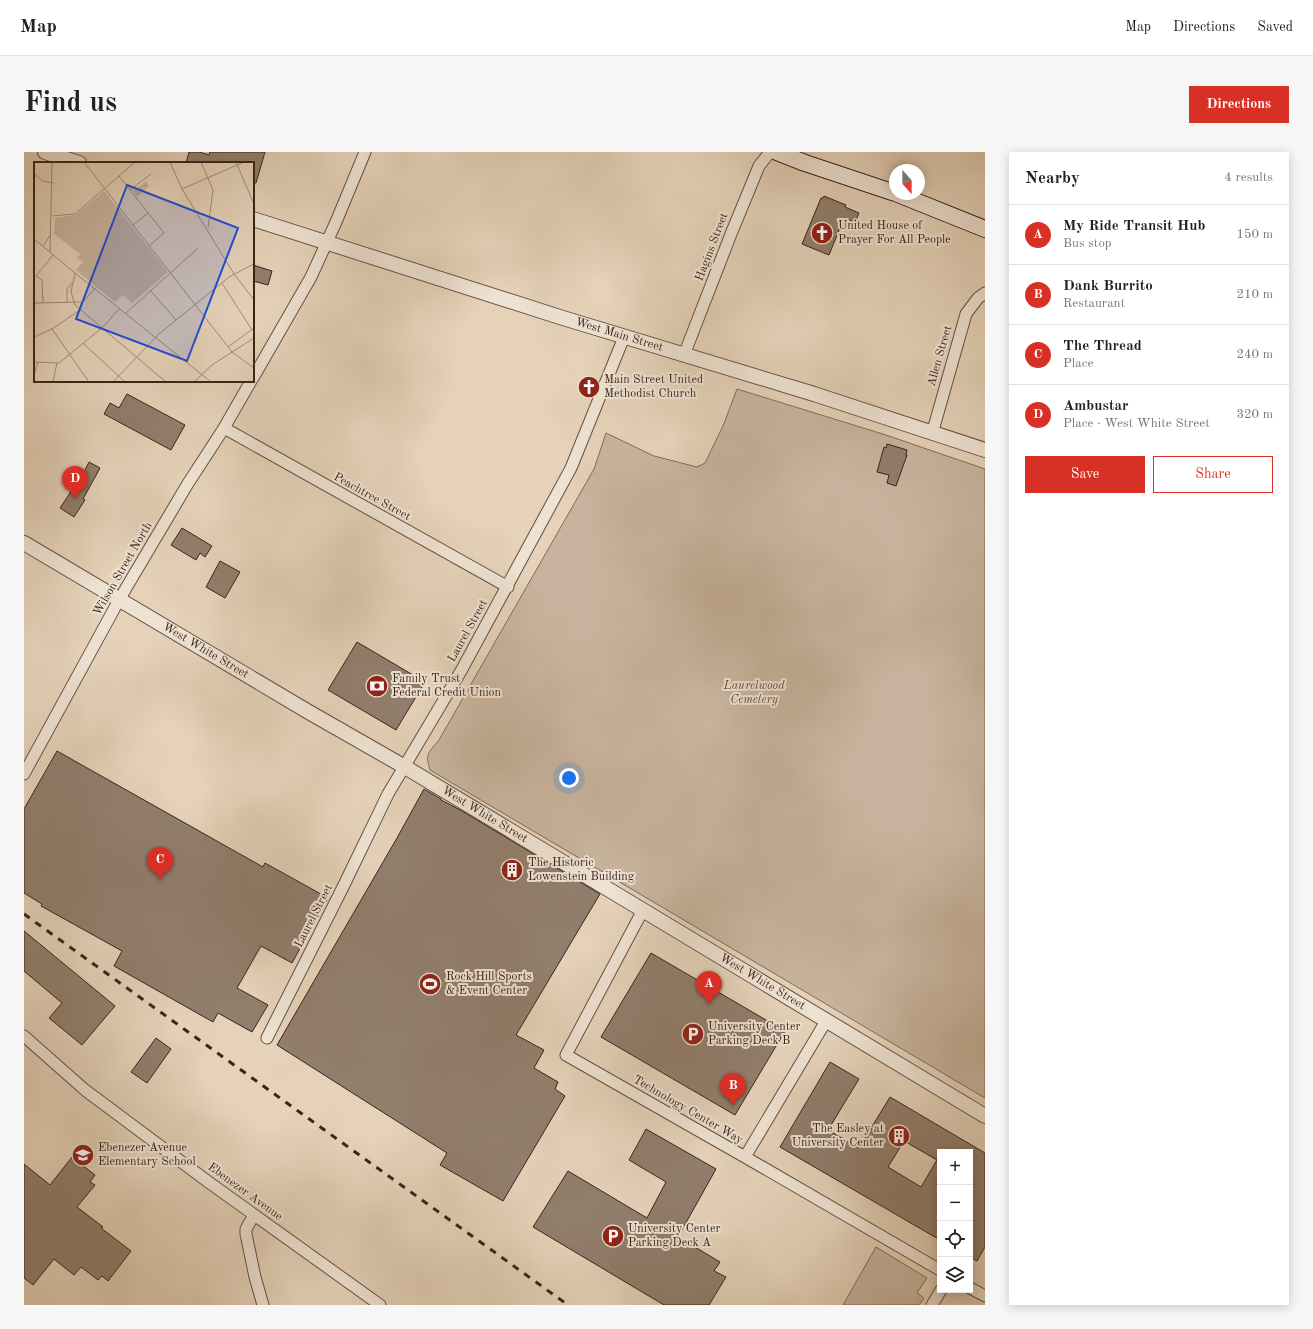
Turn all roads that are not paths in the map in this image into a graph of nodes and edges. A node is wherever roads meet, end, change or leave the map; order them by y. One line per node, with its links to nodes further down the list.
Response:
1 (45, 152): 5 (street)
2 (365, 152): 10 (street)
3 (770, 152): 13 (street, Hagins Street)
4 (777, 152): 6 (main road)
5 (76, 162)
6 (889, 192)
7 (912, 200): 9 (main road)
8 (254, 219): 10 (street, West Main Street)
9 (984, 226)
10 (326, 242): 12 (street, West Main Street); 14 (street)
11 (985, 293): 17 (street, Allen Street)
12 (624, 337): 13 (street, West Main Street); 20 (street, Laurel Street)
13 (684, 355): 17 (street, West Main Street)
14 (254, 376)
15 (250, 382): 16 (street, Wilson Street North)
16 (224, 428): 20 (street, Peachtree Street); 21 (street, Wilson Street North)
17 (932, 434): 18 (street, West Main Street)
18 (985, 450)
19 (24, 543): 21 (street, West White Street)
20 (508, 586): 22 (street, Laurel Street)
21 (119, 600): 22 (street, West White Street); 23 (street, Wilson Street North)
22 (405, 767): 24 (street, West White Street); 27 (street, Laurel Street)
23 (24, 774)
24 (644, 910): 25 (street, West White Street); 29 (street, Technology Center Way)
25 (826, 1021): 28 (street, West White Street); 29 (street)
26 (24, 1036): 30 (street, Ebenezer Avenue)
27 (266, 1038)
28 (985, 1116)
29 (745, 1157): 31 (street, Technology Center Way)
30 (254, 1215): 35 (street); 36 (street, Ebenezer Avenue)
31 (937, 1268)
32 (973, 1290): 34 (street)
33 (939, 1293): 37 (street)
34 (985, 1296)
35 (263, 1305)
36 (380, 1305)
37 (932, 1305)

